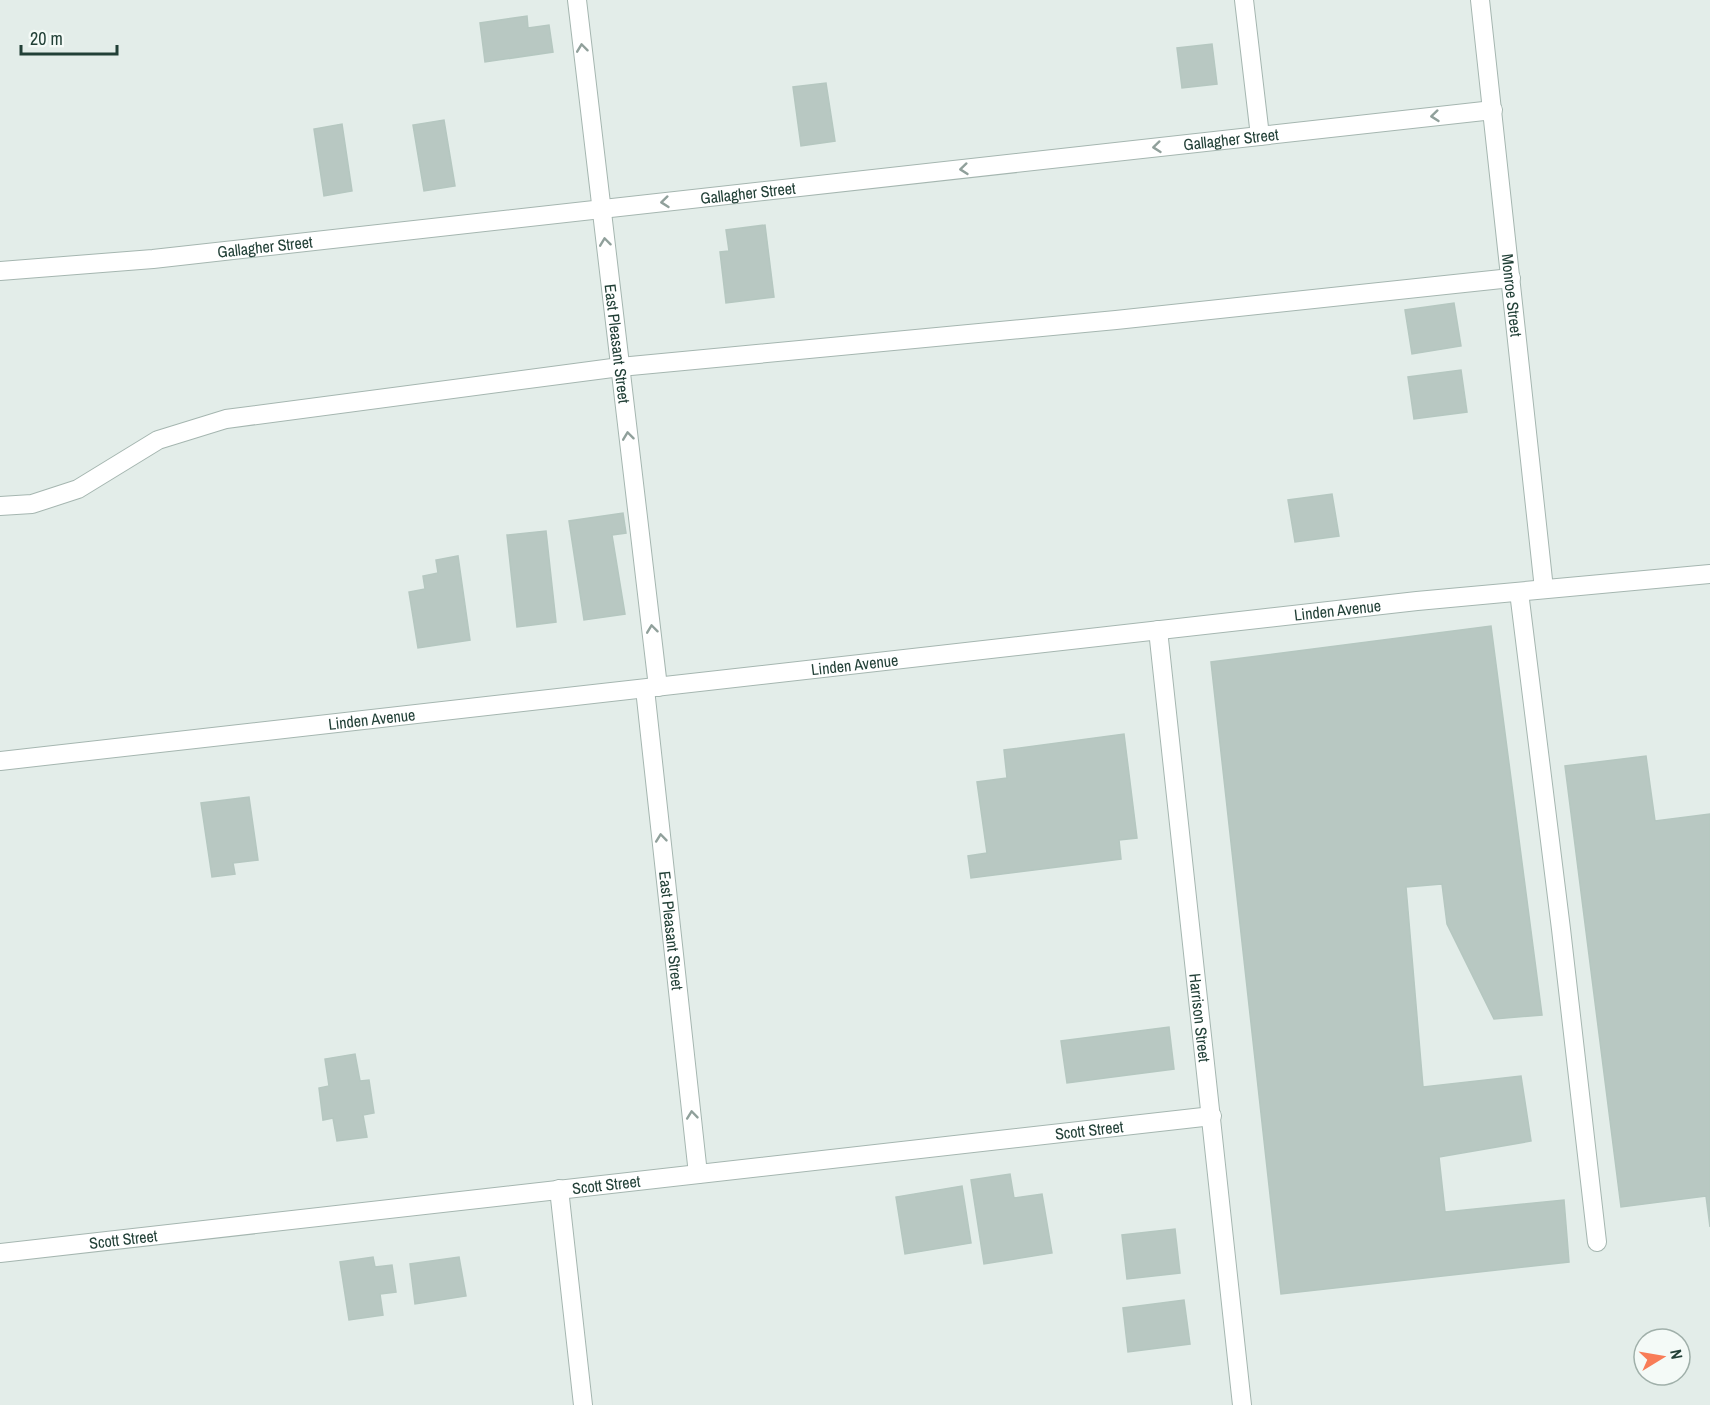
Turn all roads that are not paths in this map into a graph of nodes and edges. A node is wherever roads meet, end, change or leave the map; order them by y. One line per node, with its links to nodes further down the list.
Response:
1 (577, 0): 6 (street, East Pleasant Street, one-way to 1)
2 (1244, 0): 5 (street)
3 (1480, 0): 4 (street, Monroe Street)
4 (1493, 110): 5 (street, Gallagher Street, one-way to 5); 8 (street, Monroe Street)
5 (1260, 136): 6 (street, Gallagher Street, one-way to 6)
6 (601, 209): 7 (street, Gallagher Street); 9 (street, East Pleasant Street, one-way to 6)
7 (0, 271)
8 (1511, 278): 9 (street); 12 (street, Monroe Street)
9 (620, 367): 10 (street); 15 (street, East Pleasant Street, one-way to 9)
10 (0, 506)
11 (1710, 574): 12 (street, Linden Avenue)
12 (1544, 589): 13 (street, Linden Avenue)
13 (1519, 592): 14 (street, Linden Avenue); 20 (street)
14 (1158, 630): 15 (street, Linden Avenue); 17 (street, Harrison Street)
15 (652, 688): 16 (street, Linden Avenue); 18 (street, East Pleasant Street, one-way to 15)
16 (0, 761)
17 (1212, 1116): 18 (street, Scott Street); 23 (street, Harrison Street)
18 (698, 1174): 19 (street, Scott Street)
19 (560, 1189): 21 (street, Scott Street); 22 (street)
20 (1597, 1242)
21 (0, 1252)
22 (583, 1405)
23 (1242, 1405)

